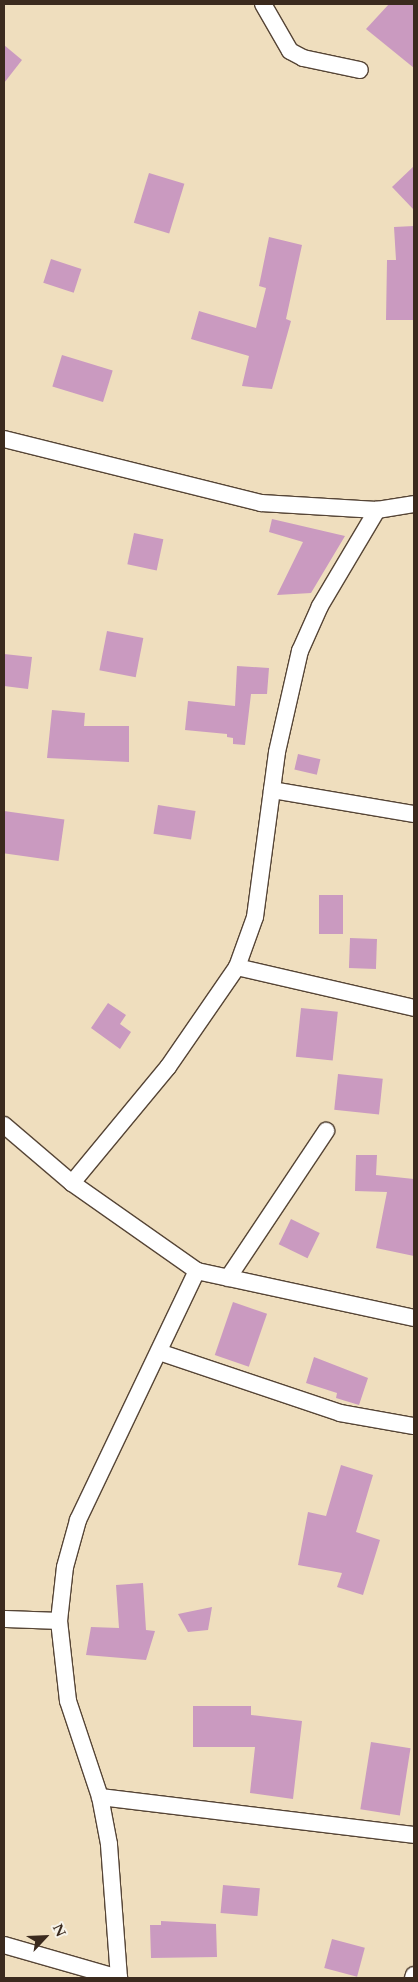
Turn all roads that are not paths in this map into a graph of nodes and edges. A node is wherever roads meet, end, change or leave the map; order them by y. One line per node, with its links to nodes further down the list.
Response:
1 (263, 4): 2 (street)
2 (360, 70)
3 (4, 439): 5 (street)
4 (414, 504): 5 (street)
5 (377, 510): 6 (street)
6 (272, 790): 7 (street); 8 (street)
7 (414, 814)
8 (237, 967): 9 (street); 12 (street)
9 (414, 1008)
10 (4, 1125): 12 (street)
11 (326, 1131): 14 (street)
12 (72, 1183): 13 (street)
13 (197, 1271): 14 (street); 16 (street)
14 (228, 1278): 15 (street)
15 (414, 1318)
16 (159, 1352): 17 (street); 19 (street)
17 (414, 1426)
18 (4, 1619): 19 (street)
19 (59, 1621): 20 (street)
20 (100, 1797): 21 (street); 24 (street)
21 (414, 1835)
22 (4, 1945): 24 (street)
23 (414, 1974): 25 (street)
24 (119, 1978)
25 (413, 1978)

